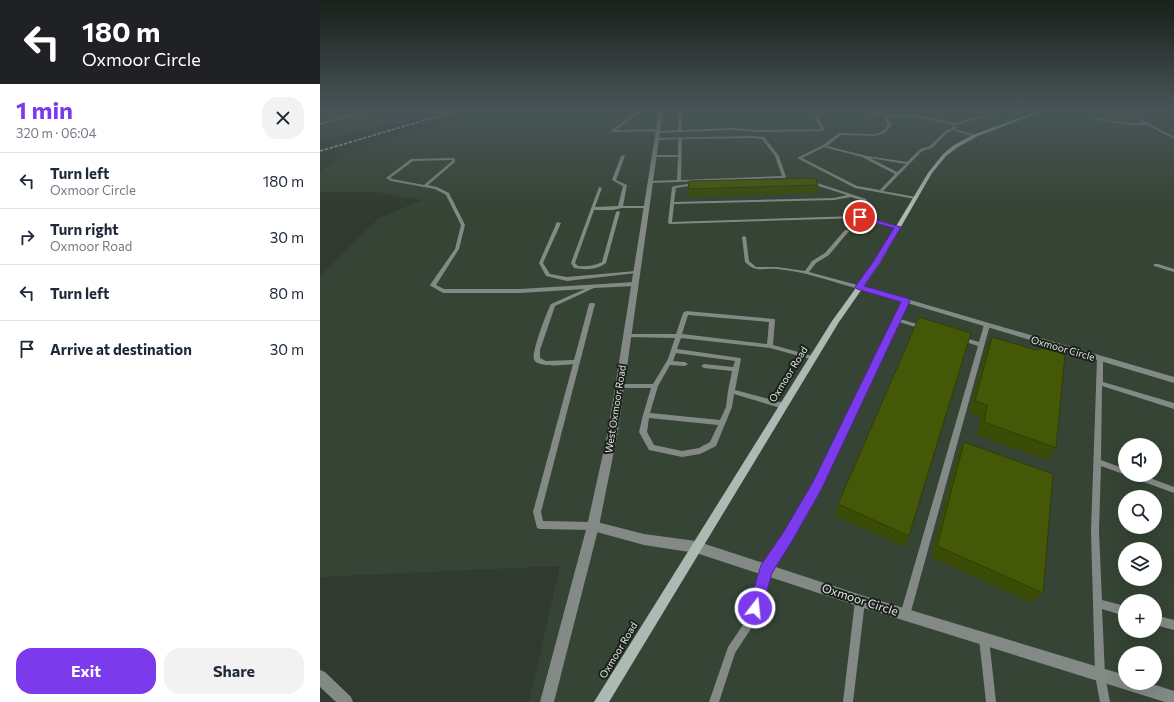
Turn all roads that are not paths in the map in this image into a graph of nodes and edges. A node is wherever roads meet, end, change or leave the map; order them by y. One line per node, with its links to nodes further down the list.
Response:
1 (656, 144): 9 (street, West Oxmoor Road)
2 (680, 144): 10 (lane)
3 (767, 144): 14 (lane)
4 (827, 144): 7 (lane)
5 (934, 144): 12 (lane)
6 (959, 144): 22 (main road, Oxmoor Road)
7 (824, 146): 11 (lane); 20 (lane)
8 (623, 156): 26 (lane)
9 (654, 156): 10 (lane); 15 (street, West Oxmoor Road)
10 (680, 156): 14 (lane)
11 (863, 156): 12 (lane); 13 (lane)
12 (908, 163): 13 (lane)
13 (898, 174): 20 (lane)
14 (679, 181): 15 (lane)
15 (650, 182): 24 (street, West Oxmoor Road)
16 (786, 182): 23 (lane)
17 (802, 182): 21 (lane)
18 (425, 186): 18 (lane); 40 (lane)
19 (600, 188): 25 (lane)
20 (880, 192): 22 (lane)
21 (850, 196): 23 (lane); 27 (lane)
22 (915, 198): 29 (main road, Oxmoor Road)
23 (672, 203): 27 (lane)
24 (646, 207): 26 (lane); 34 (street, West Oxmoor Road)
25 (592, 209): 26 (lane); 26 (lane)
26 (618, 209)
27 (860, 217): 29 (lane)
28 (559, 223): 36 (lane)
29 (898, 227): 39 (main road, Oxmoor Road)
30 (847, 231): 35 (lane)
31 (744, 237): 35 (lane)
32 (1156, 265): 33 (lane)
33 (1174, 271)
34 (636, 272): 36 (lane); 37 (street, West Oxmoor Road)
35 (806, 273): 39 (lane)
36 (567, 280): 40 (lane)
37 (635, 284): 38 (lane); 46 (street, West Oxmoor Road)
38 (596, 286): 40 (lane); 54 (lane)
39 (859, 287): 41 (street, Oxmoor Circle); 52 (main road, Oxmoor Road)
40 (561, 289)
41 (906, 301): 43 (lane); 44 (street, Oxmoor Circle)
42 (592, 304): 54 (lane)
43 (897, 320): 45 (lane); 74 (lane)
44 (987, 325): 49 (lane); 53 (street, Oxmoor Circle)
45 (925, 328)
46 (627, 335): 47 (lane); 61 (street, West Oxmoor Road)
47 (679, 336): 50 (lane); 50 (lane); 51 (lane)
48 (953, 337): 49 (lane)
49 (981, 345): 78 (lane)
50 (770, 346): 52 (lane)
51 (673, 351): 55 (lane); 58 (lane)
52 (814, 358): 64 (main road, Oxmoor Road)
53 (1100, 359): 59 (street, Oxmoor Circle); 60 (lane)
54 (576, 362): 72 (lane)
55 (669, 363): 56 (lane); 62 (lane)
56 (685, 364)
57 (704, 366): 58 (lane)
58 (736, 369): 63 (lane)
59 (1174, 380)
60 (1099, 383): 65 (lane); 68 (lane)
61 (619, 386): 62 (lane); 72 (street, West Oxmoor Road)
62 (655, 386): 66 (lane)
63 (731, 391): 64 (lane); 67 (lane)
64 (784, 406): 73 (main road, Oxmoor Road)
65 (1174, 406)
66 (646, 414): 67 (lane); 67 (lane)
67 (722, 423)
68 (1097, 462): 69 (lane); 76 (lane)
69 (1118, 470)
70 (1152, 482): 71 (lane)
71 (1174, 490)
72 (593, 526): 73 (street, Oxmoor Circle); 88 (street, West Oxmoor Road)
73 (696, 547): 74 (street, Oxmoor Circle); 89 (main road, Oxmoor Road)
74 (766, 570): 75 (street, Oxmoor Circle); 90 (lane)
75 (860, 601): 78 (street, Oxmoor Circle); 91 (lane)
76 (1098, 603): 77 (lane); 82 (lane)
77 (1118, 609)
78 (906, 615): 81 (street, Oxmoor Circle)
79 (1162, 622): 80 (lane)
80 (1174, 625)
81 (984, 639): 82 (street, Oxmoor Circle); 92 (lane)
82 (1100, 675): 84 (street, Oxmoor Circle); 93 (lane)
83 (320, 677): 87 (street)
84 (1118, 681)
85 (1148, 690): 86 (street, Oxmoor Circle)
86 (1174, 698)
87 (346, 702)
88 (548, 702)
89 (601, 702)
90 (714, 702)
91 (848, 702)
92 (991, 702)
93 (1105, 702)

